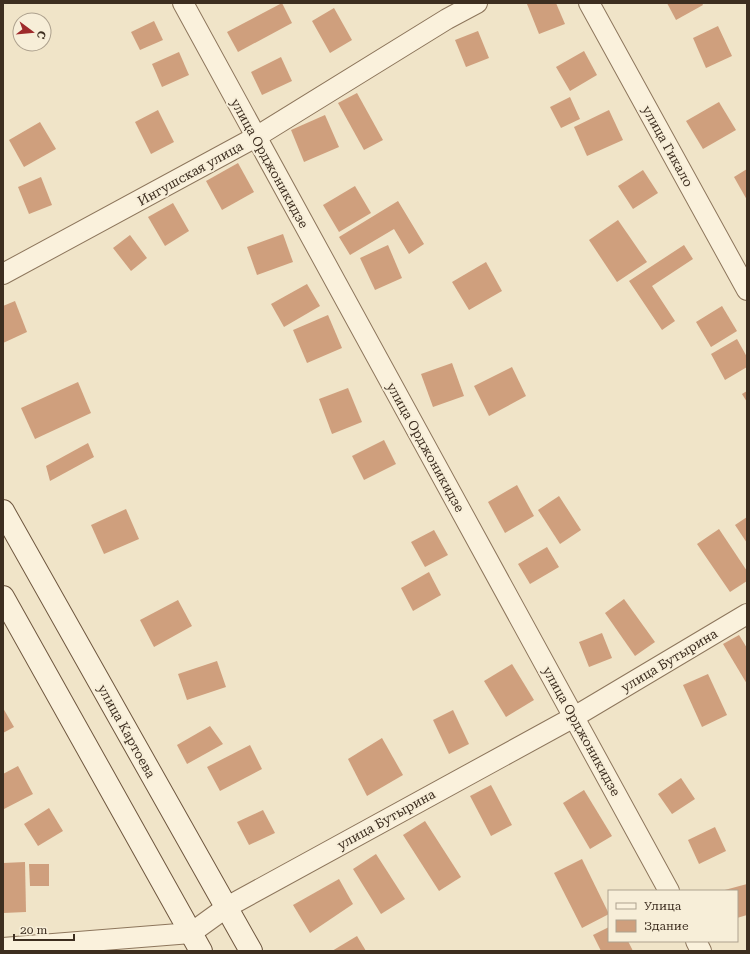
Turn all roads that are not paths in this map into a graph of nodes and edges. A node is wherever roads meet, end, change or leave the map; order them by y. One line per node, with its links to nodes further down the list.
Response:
1 (183, 3): 4 (street, улица Орджоникидзе)
2 (477, 3): 4 (street, Ингушская улица)
3 (589, 3): 6 (street, улица Гикало)
4 (256, 137): 5 (street, Ингушская улица); 10 (street, улица Орджоникидзе)
5 (3, 274)
6 (747, 290)
7 (3, 511): 12 (main road, улица Картоева)
8 (3, 597): 14 (main road)
9 (747, 614): 10 (street, улица Бутырина)
10 (574, 717): 11 (street, улица Орджоникидзе); 12 (street, улица Бутырина)
11 (668, 890)
12 (227, 907): 14 (street, улица Бутырина); 16 (main road, улица Картоева)
13 (696, 942): 17 (street)
14 (193, 945): 15 (street)
15 (3, 948)
16 (251, 951)
17 (701, 951)

